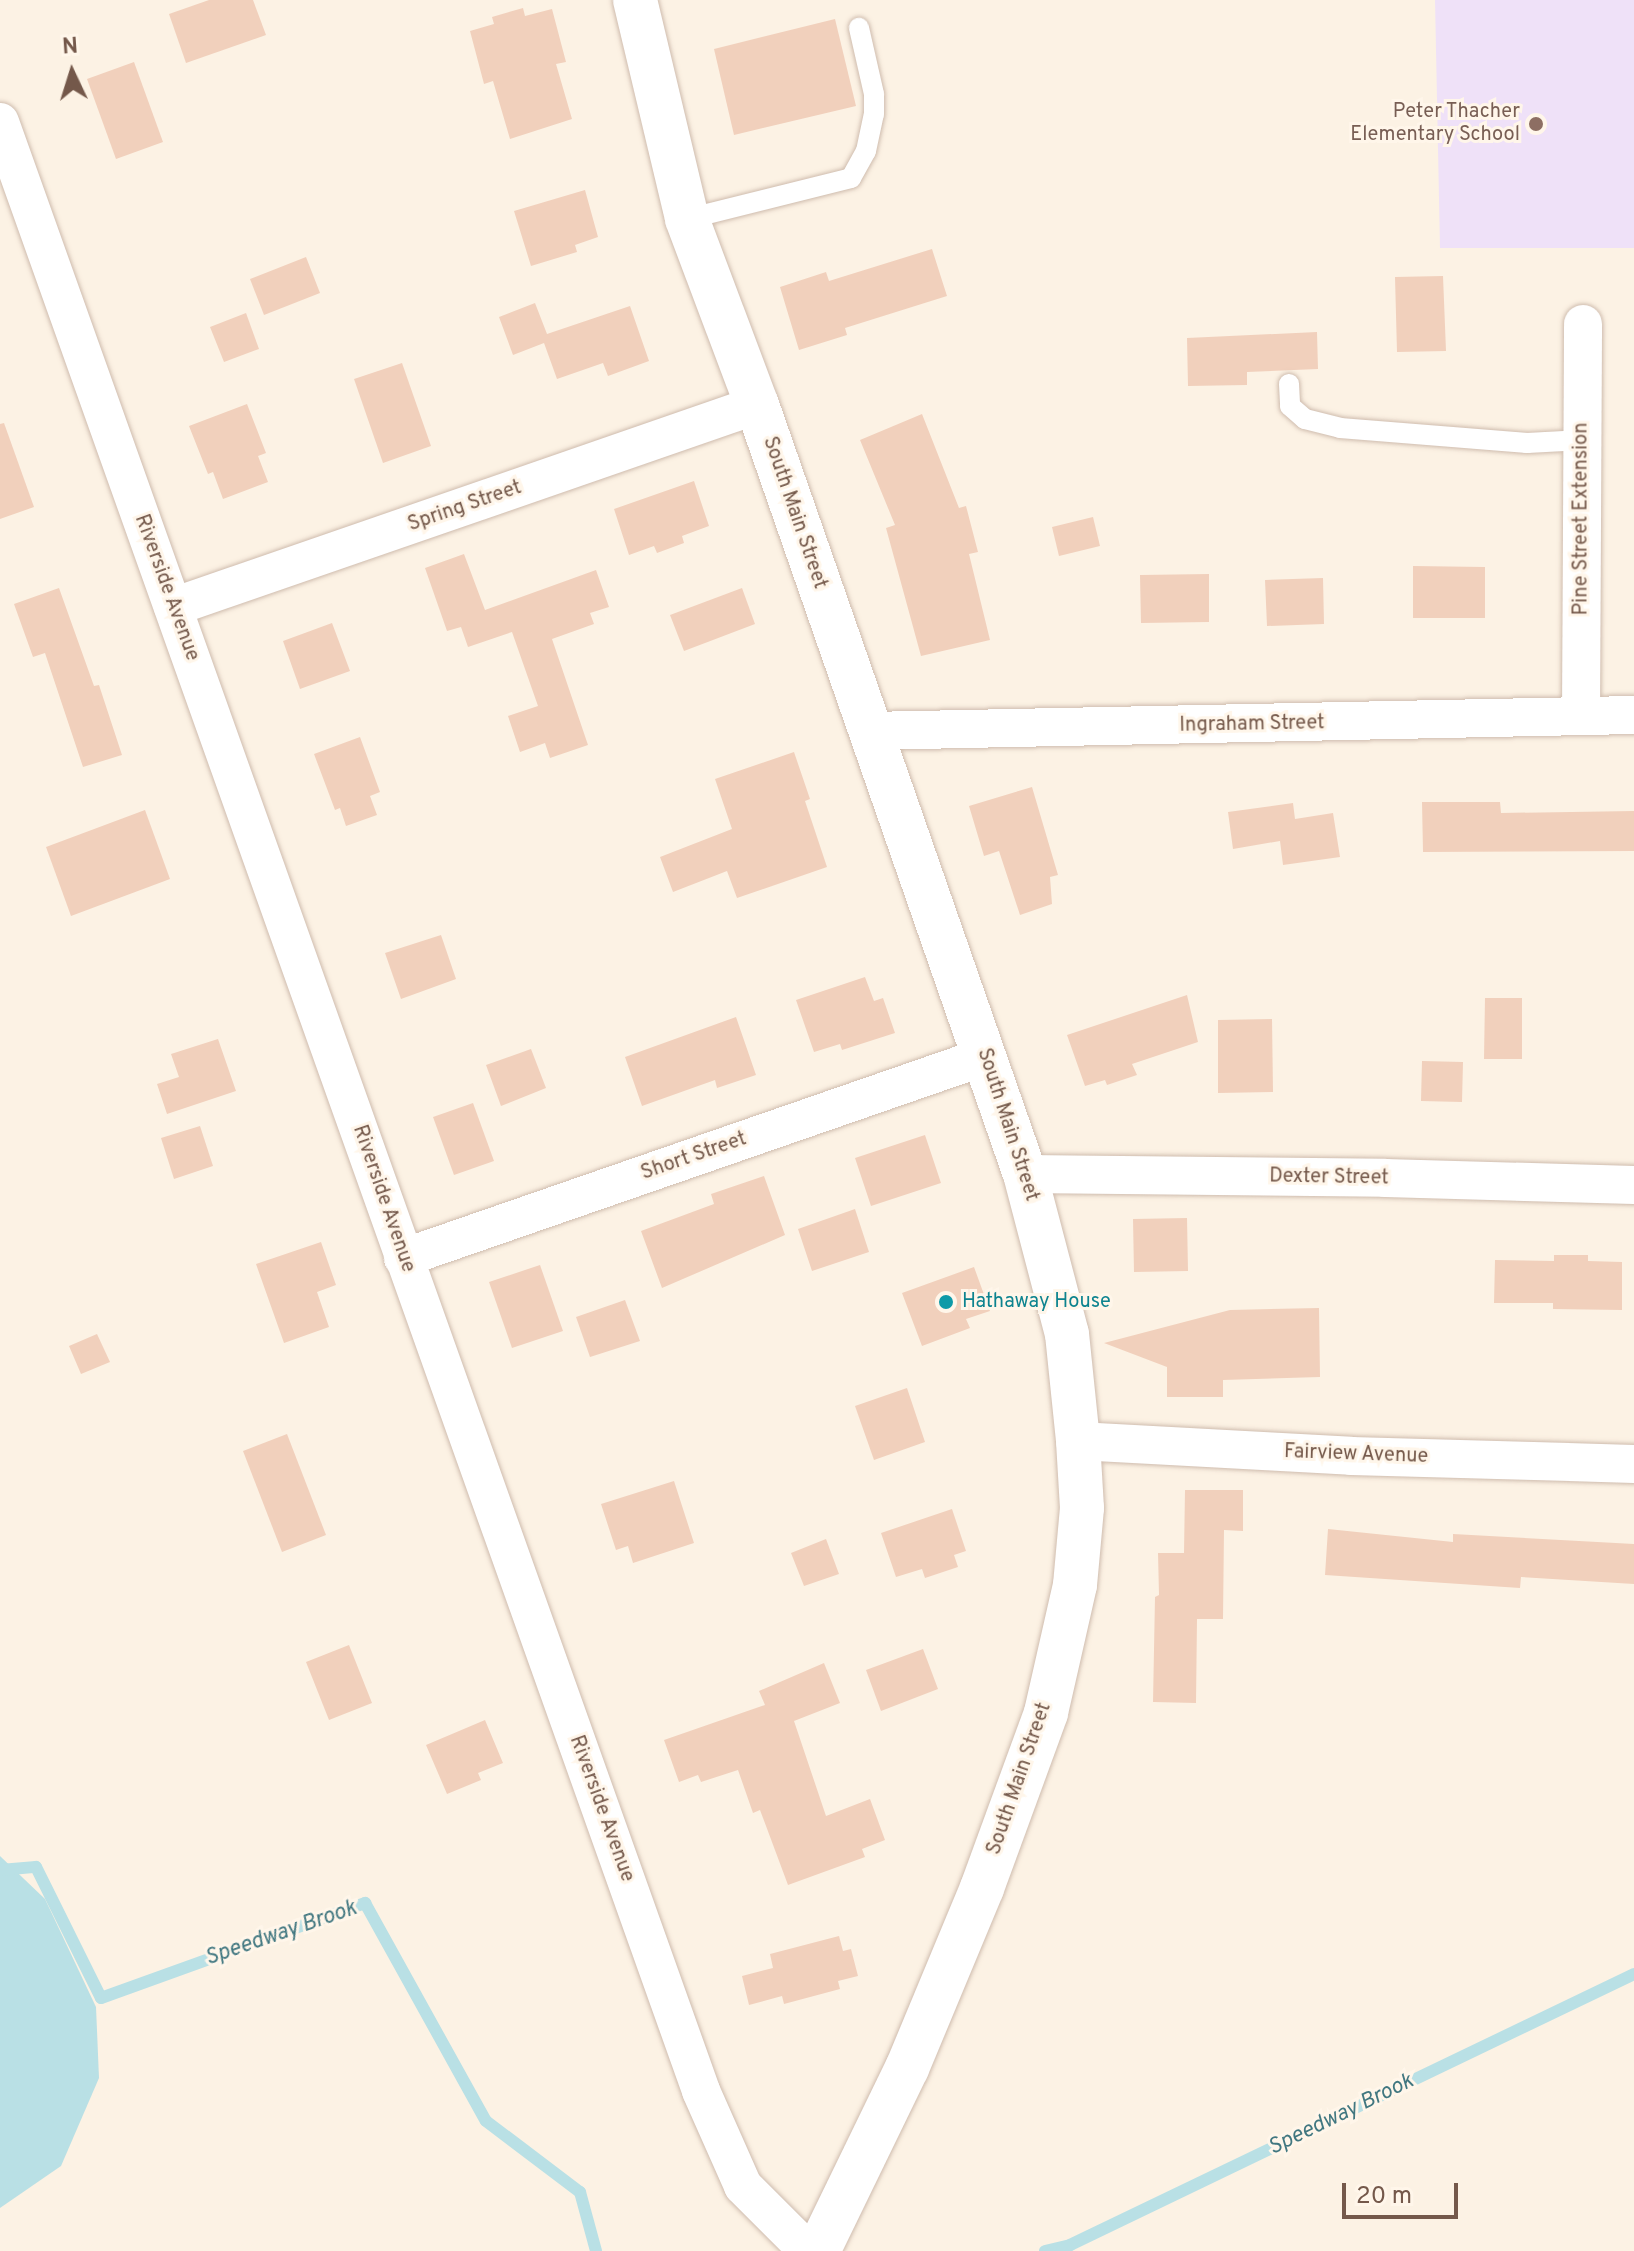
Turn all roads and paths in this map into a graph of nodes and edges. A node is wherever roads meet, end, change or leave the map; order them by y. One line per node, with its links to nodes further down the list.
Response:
1 (635, 0): 4 (main road, South Main Street)
2 (859, 28): 4 (lane)
3 (0, 122): 9 (street, Riverside Avenue)
4 (687, 219): 7 (main road, South Main Street)
5 (1583, 324): 8 (street, Pine Street Extension)
6 (1289, 384): 8 (lane)
7 (757, 405): 9 (street, Spring Street); 12 (main road, South Main Street)
8 (1583, 440): 10 (street, Pine Street Extension)
9 (173, 607): 16 (street, Riverside Avenue)
10 (1581, 715): 11 (street, Ingraham Street); 12 (street, Ingraham Street)
11 (1634, 715)
12 (869, 731): 13 (main road, South Main Street)
13 (986, 1056): 14 (main road, South Main Street); 16 (street, Short Street)
14 (1025, 1174): 15 (street, Dexter Street); 17 (main road, South Main Street)
15 (1634, 1185)
16 (403, 1258): 19 (street, Riverside Avenue)
17 (1078, 1441): 18 (street, Fairview Avenue); 20 (main road, South Main Street)
18 (1634, 1464)
19 (808, 2251)
20 (818, 2251)

